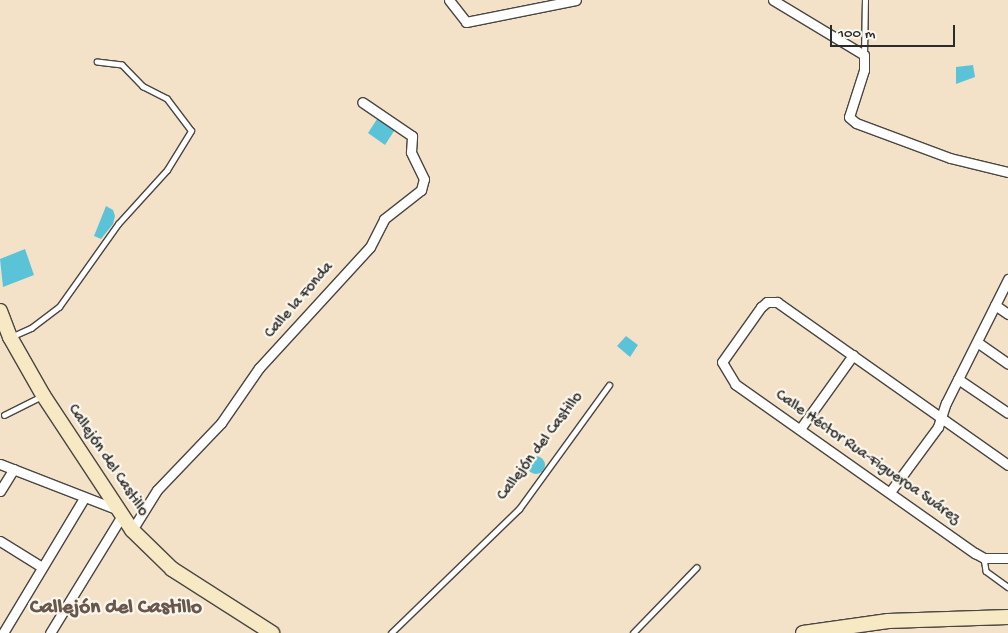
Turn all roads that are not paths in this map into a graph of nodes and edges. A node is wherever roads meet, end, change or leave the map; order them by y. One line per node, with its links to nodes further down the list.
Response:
1 (449, 0): 2 (street)
2 (576, 0)
3 (773, 0): 5 (street)
4 (865, 0): 5 (lane)
5 (864, 55): 8 (street)
6 (97, 62): 13 (lane)
7 (362, 102): 31 (street, Calle la Fonda)
8 (1008, 172)
9 (1008, 279): 10 (street)
10 (995, 305): 12 (street); 14 (street)
11 (0, 311): 13 (street, Callejón del Castillo)
12 (1008, 314)
13 (10, 337): 19 (street, Callejón del Castillo)
14 (977, 342): 16 (street); 17 (street)
15 (853, 355): 22 (street); 23 (street); 23 (street, Calle Héctor Rua-Figueroa Suárez)
16 (1008, 364)
17 (958, 379): 20 (street); 22 (street)
18 (609, 385): 42 (lane, Callejón del Castillo)
19 (43, 395): 21 (lane); 30 (street, Callejón del Castillo)
20 (1008, 413)
21 (4, 415)
22 (942, 418): 25 (street); 28 (street)
23 (800, 429): 28 (street, Calle Héctor Rua-Figueroa Suárez)
24 (0, 464): 26 (street)
25 (1008, 465)
26 (14, 468): 27 (street); 29 (street)
27 (0, 491)
28 (890, 492): 33 (street, Calle Héctor Rua-Figueroa Suárez)
29 (84, 498): 30 (street); 35 (street)
30 (118, 513): 31 (street, Callejón del Castillo); 40 (street)
31 (132, 530): 41 (street, Callejón del Castillo)
32 (0, 541): 35 (street)
33 (984, 558): 34 (street); 37 (lane)
34 (1008, 558)
35 (42, 567): 39 (street)
36 (696, 568): 43 (lane)
37 (1008, 587)
38 (1008, 617): 44 (street)
39 (3, 633)
40 (50, 633)
41 (272, 633)
42 (391, 633)
43 (633, 633)
44 (803, 633)

